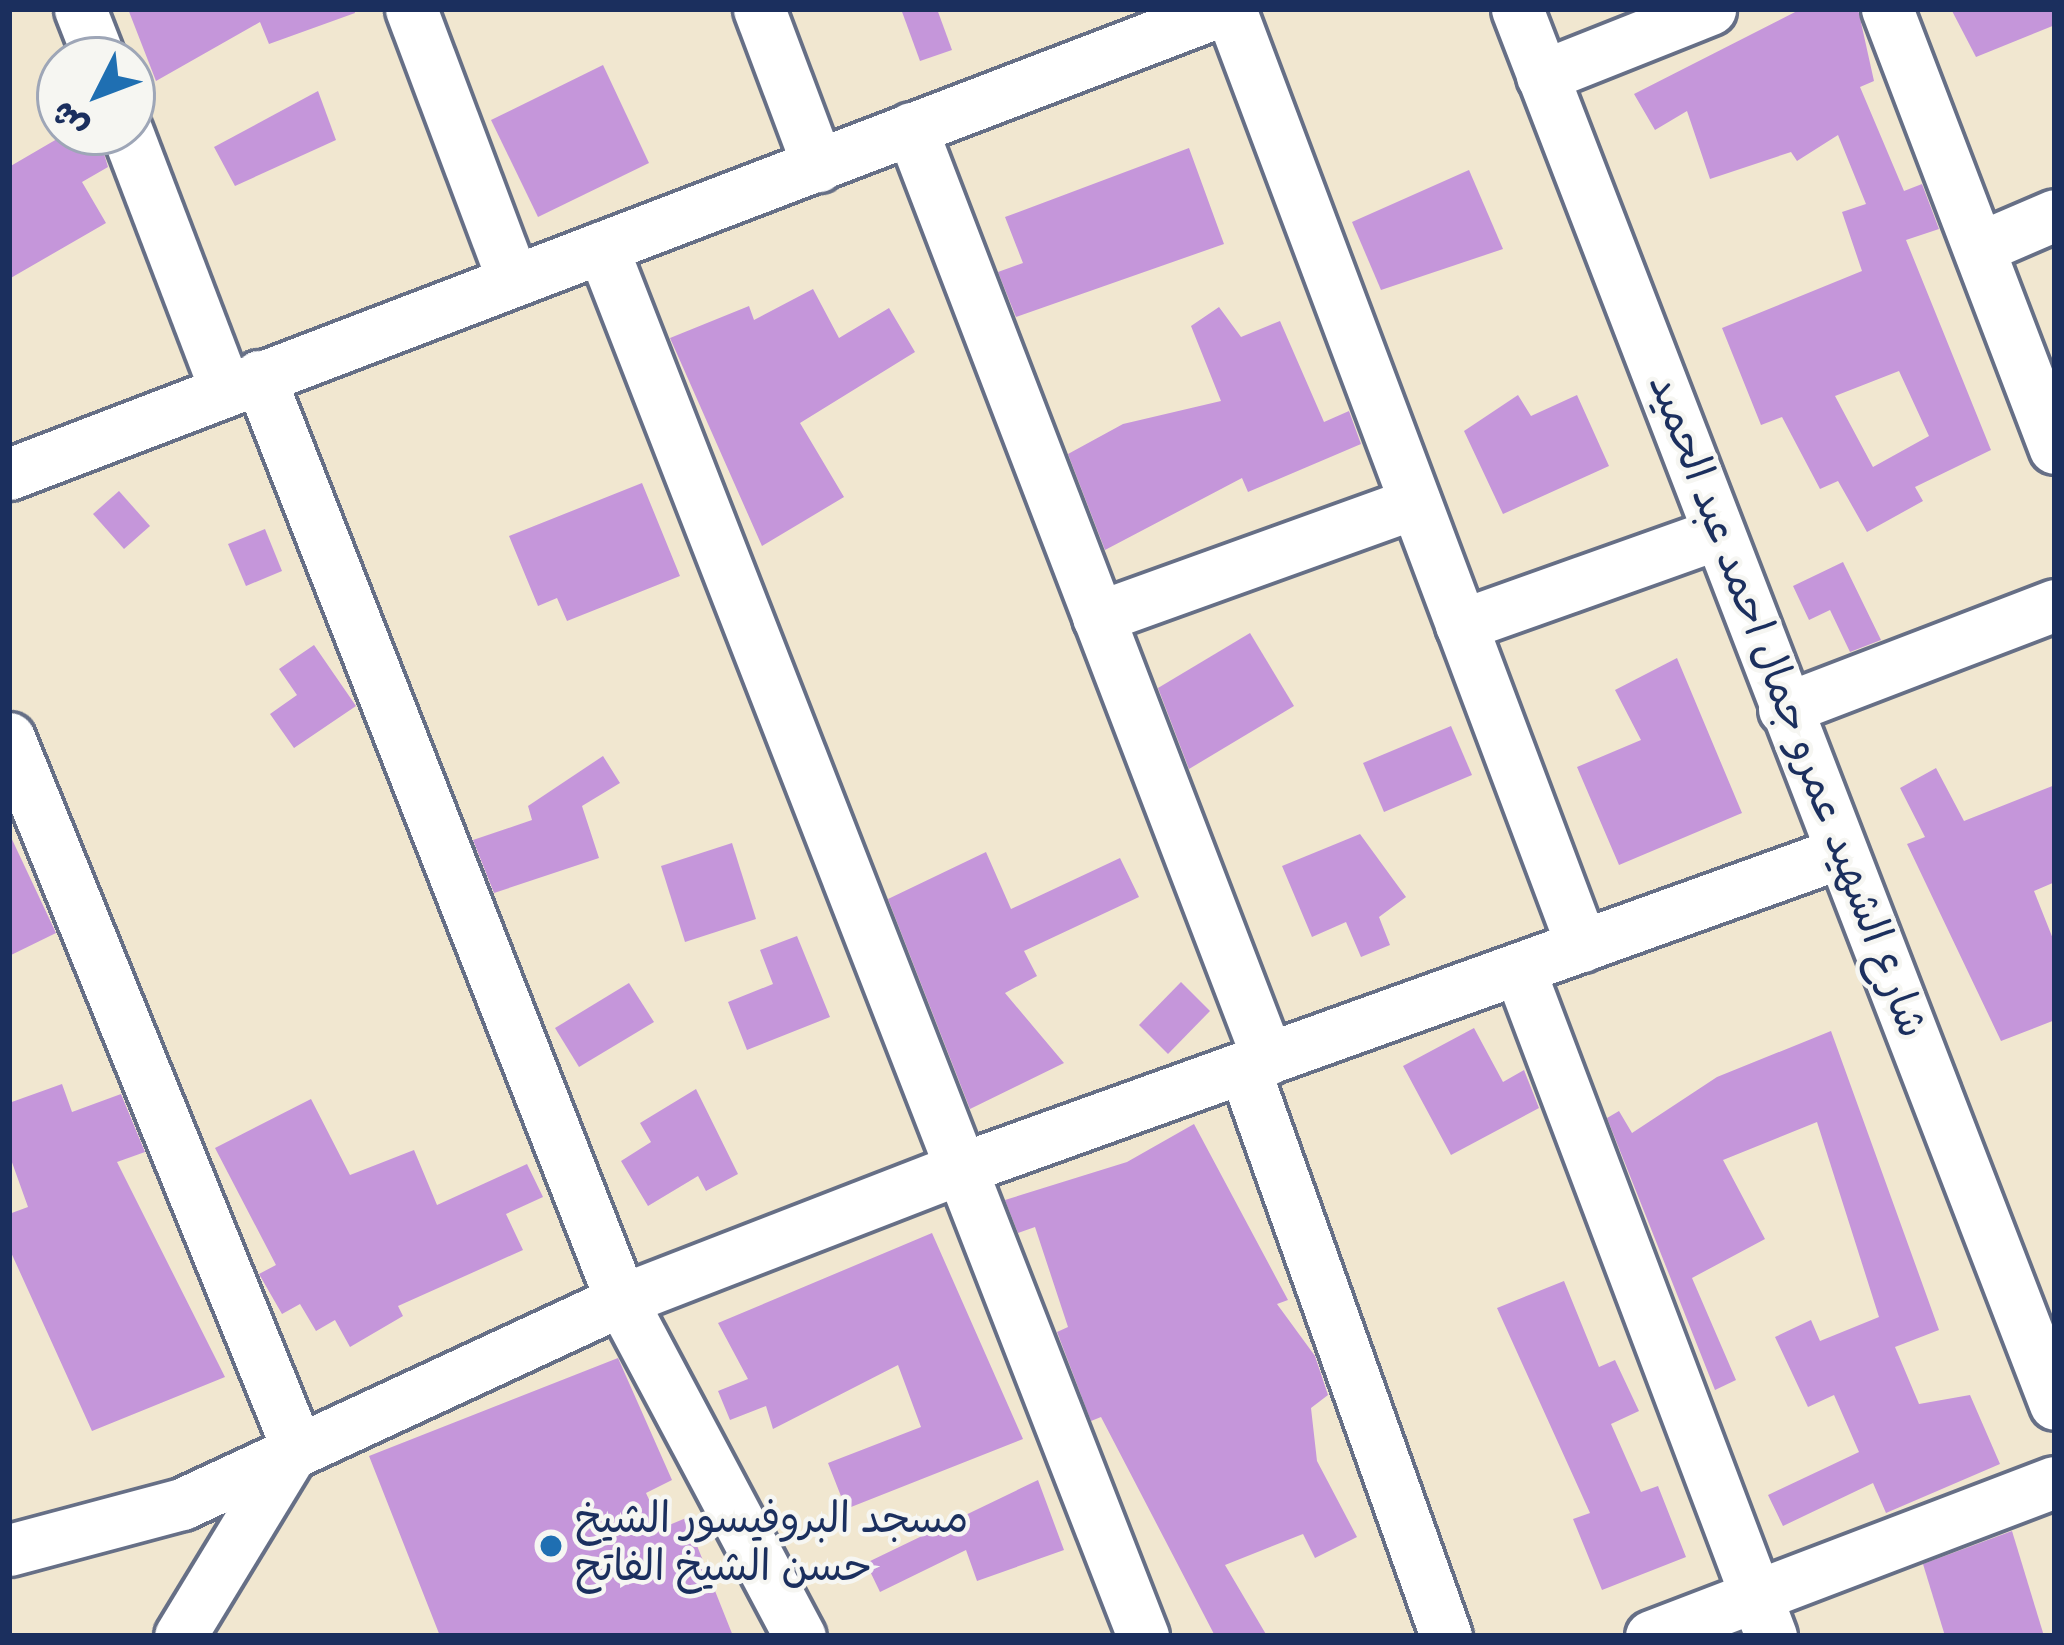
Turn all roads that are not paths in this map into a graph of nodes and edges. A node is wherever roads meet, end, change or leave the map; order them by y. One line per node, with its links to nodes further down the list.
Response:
1 (410, 9): 15 (street)
2 (758, 9): 11 (street)
3 (1227, 9): 7 (street); 19 (street)
4 (1517, 9): 8 (street, شارع الشهيد عمرو جمال احمد عبد الحميد)
5 (1710, 9): 8 (street)
6 (1887, 9): 13 (street)
7 (1117, 26): 9 (street)
8 (1543, 76): 20 (street, شارع الشهيد عمرو جمال احمد عبد الحميد)
9 (911, 128): 11 (street); 22 (street)
10 (138, 156): 16 (street)
11 (818, 166): 14 (street)
12 (2055, 215): 13 (street)
13 (1982, 246): 17 (street)
14 (602, 247): 15 (street); 30 (street)
15 (512, 281): 16 (street)
16 (242, 382): 18 (street); 31 (street)
17 (2055, 448)
18 (9, 474)
19 (1415, 502): 22 (street); 23 (street)
20 (1717, 534): 23 (street); 24 (street, شارع الشهيد عمرو جمال احمد عبد الحميد)
21 (2055, 605): 24 (street)
22 (1098, 617): 29 (street)
23 (1461, 625): 27 (street)
24 (1784, 709): 26 (street, شارع الشهيد عمرو جمال احمد عبد الحميد)
25 (9, 738): 34 (street)
26 (1842, 852): 27 (street); 32 (street, شارع الشهيد عمرو جمال احمد عبد الحميد)
27 (1582, 946): 28 (street)
28 (1519, 968): 29 (street); 37 (street)
29 (1256, 1063): 30 (street); 41 (street)
30 (956, 1170): 31 (street); 40 (street)
31 (621, 1300): 34 (street); 39 (street)
32 (2040, 1319): 33 (street, شارع الشهيد عمرو جمال احمد عبد الحميد)
33 (2055, 1404)
34 (296, 1444): 36 (street); 38 (street)
35 (2055, 1483): 37 (street)
36 (9, 1550)
37 (1763, 1615): 42 (street)
38 (180, 1636)
39 (800, 1636)
40 (1143, 1636)
41 (1446, 1636)
42 (1651, 1636)

